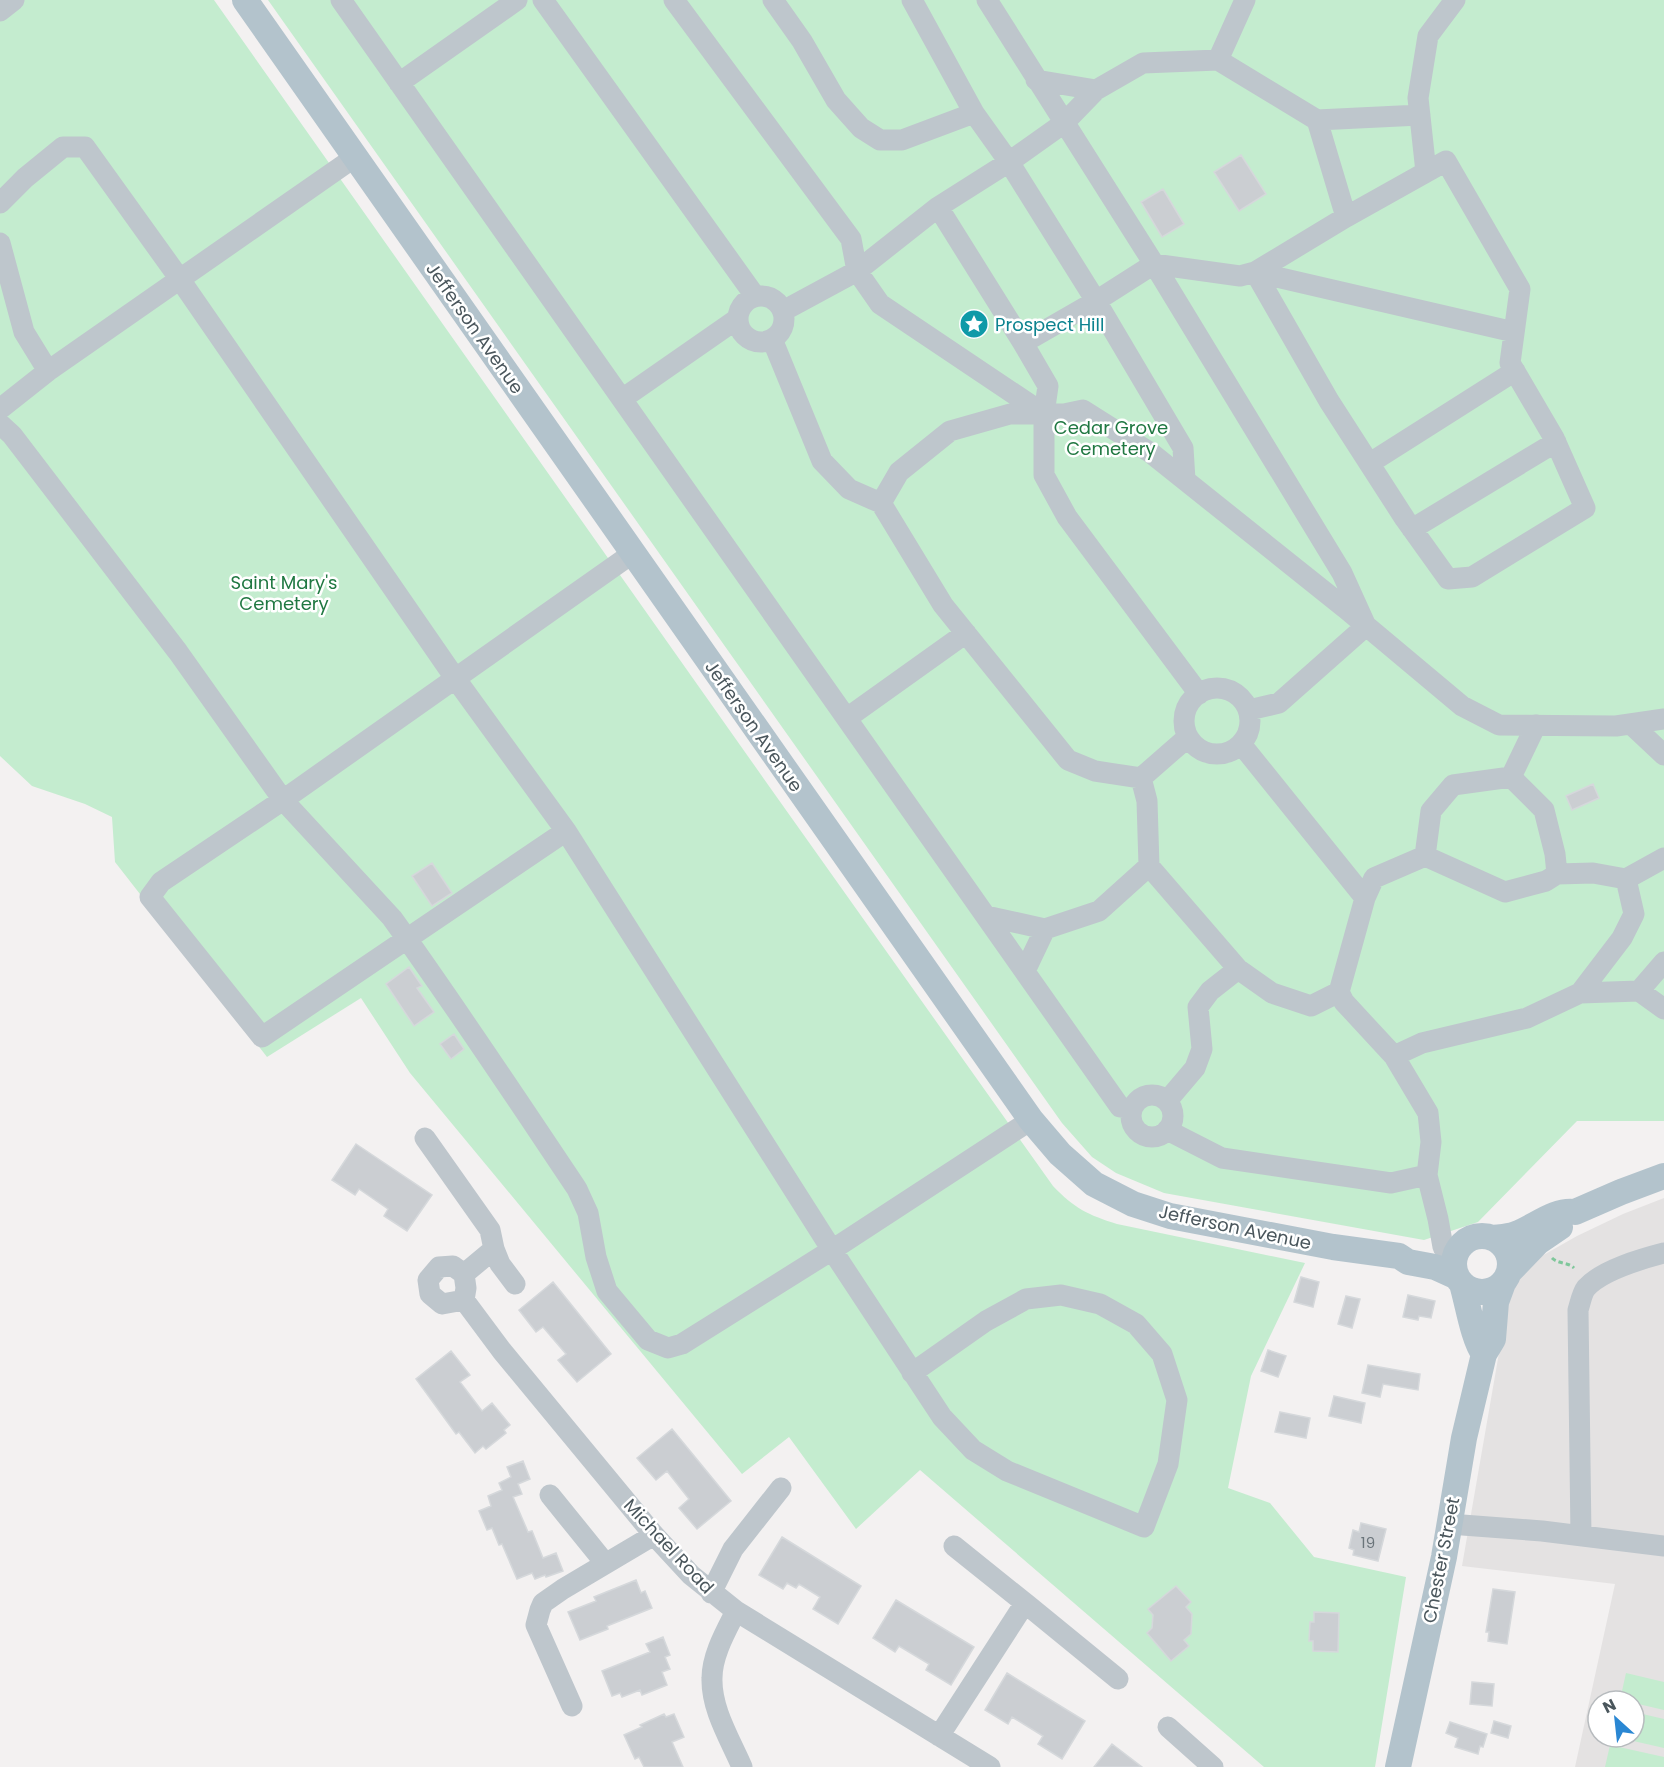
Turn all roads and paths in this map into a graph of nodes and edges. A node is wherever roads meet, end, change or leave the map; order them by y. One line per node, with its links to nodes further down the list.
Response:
1 (14, 0): 12 (street)
2 (245, 0): 21 (main road, Jefferson Avenue)
3 (341, 0): 15 (street)
4 (517, 0): 15 (street)
5 (543, 0): 32 (street)
6 (674, 0): 29 (street)
7 (773, 0): 17 (street)
8 (912, 0): 17 (street)
9 (987, 0): 14 (street)
10 (1245, 0): 13 (street)
11 (1455, 0): 18 (street)
12 (0, 10)
13 (1218, 60): 16 (street); 19 (street)
14 (1036, 80): 16 (street); 20 (street)
15 (399, 83): 41 (street)
16 (1096, 90): 20 (street)
17 (974, 112): 22 (street)
18 (1420, 115): 19 (street); 23 (street)
19 (1317, 120): 26 (street)
20 (1064, 123): 22 (street); 28 (street)
21 (355, 157): 31 (street); 50 (main road, Jefferson Avenue)
22 (1009, 162): 25 (street); 33 (street)
23 (1426, 172): 26 (street); 36 (street)
24 (0, 203): 31 (street)
25 (938, 207): 29 (street); 38 (street)
26 (1346, 217): 30 (street)
27 (0, 243): 39 (street)
28 (1154, 264): 30 (street); 33 (street); 51 (street)
29 (857, 271): 34 (street); 43 (street)
30 (1256, 273): 36 (street); 46 (street)
31 (179, 278): 39 (street); 53 (street)
32 (755, 296): 34 (street); 35 (street)
33 (1096, 301): 38 (street); 47 (street)
34 (783, 311): 37 (street)
35 (737, 319): 37 (street); 41 (street)
36 (1514, 332): 40 (street)
37 (772, 339): 48 (street)
38 (1023, 343): 43 (street)
39 (48, 371): 42 (street)
40 (1515, 371): 45 (street); 46 (street)
41 (622, 399): 56 (street)
42 (0, 409)
43 (1044, 414): 47 (street); 48 (street); 54 (street)
44 (0, 424): 65 (street)
45 (1556, 442): 49 (street); 49 (street)
46 (1370, 463): 49 (street)
47 (1185, 480): 51 (street)
48 (881, 503): 52 (street)
49 (1412, 529)
50 (633, 553): 53 (street); 86 (main road, Jefferson Avenue)
51 (1366, 626): 55 (street); 59 (street)
52 (966, 633): 56 (street); 64 (street)
53 (455, 678): 65 (street); 66 (street)
54 (1199, 694): 55 (street); 60 (street)
55 (1249, 711): 61 (street)
56 (847, 718): 73 (street)
57 (1664, 719): 58 (street)
58 (1631, 724): 59 (street); 62 (street)
59 (1536, 725): 63 (street)
60 (1188, 737): 61 (street); 64 (street)
61 (1241, 744): 72 (street)
62 (1664, 755)
63 (1511, 777): 67 (street); 70 (street)
64 (1141, 778): 69 (street)
65 (283, 800): 75 (street); 75 (street)
66 (566, 831): 75 (street); 96 (street)
67 (1425, 856): 70 (street); 72 (street)
68 (1664, 858): 71 (street)
69 (1149, 866): 74 (street); 77 (street)
70 (1557, 874): 71 (street)
71 (1626, 879): 81 (street)
72 (1365, 898): 80 (street)
73 (986, 916): 74 (street); 78 (street)
74 (1045, 929): 78 (street)
75 (407, 939): 96 (street)
76 (1664, 962): 79 (street)
77 (1238, 969): 80 (street); 84 (street)
78 (1025, 971): 85 (street)
79 (1639, 991): 81 (street); 82 (street)
80 (1339, 992): 83 (street)
81 (1580, 993): 83 (street)
82 (1664, 1009)
83 (1394, 1056): 89 (street)
84 (1167, 1101): 85 (street); 87 (street)
85 (1132, 1110): 87 (street)
86 (1031, 1120): 96 (street); 99 (main road, Jefferson Avenue)
87 (1167, 1130): 89 (street)
88 (425, 1138): 95 (street)
89 (1427, 1175): 94 (street)
90 (1664, 1176): 91 (main road)
91 (1575, 1212): 92 (main road); 102 (main road)
92 (1492, 1238): 93 (main road); 102 (main road)
93 (1467, 1240): 94 (main road, Jefferson Avenue); 103 (main road)
94 (1443, 1247): 99 (main road, Jefferson Avenue)
95 (494, 1249): 101 (street); 104 (street)
96 (832, 1250): 107 (street)
97 (1546, 1252): 100 (path)
98 (1664, 1253): 112 (street)
99 (1399, 1256): 103 (main road, Jefferson Avenue)
100 (1574, 1268)
101 (464, 1274): 105 (street); 105 (street)
102 (1506, 1277): 103 (main road); 106 (main road, Chester Street)
103 (1460, 1281): 106 (main road)
104 (515, 1284)
105 (464, 1300): 111 (street, Michael Road)
106 (1484, 1353): 110 (main road, Chester Street)
107 (912, 1373): 107 (street)
108 (781, 1488): 116 (street)
109 (550, 1495): 115 (street)
110 (1449, 1524): 112 (street); 126 (main road, Chester Street)
111 (654, 1535): 115 (street); 116 (street, Michael Road)
112 (1581, 1536): 114 (street)
113 (954, 1546): 117 (street)
114 (1664, 1546)
115 (605, 1563): 120 (street)
116 (711, 1593): 118 (street, Michael Road)
117 (1025, 1603): 119 (street); 122 (street)
118 (736, 1611): 122 (street, Michael Road); 123 (street)
119 (1118, 1679)
120 (572, 1706)
121 (1168, 1727): 125 (street)
122 (939, 1736): 124 (street, Michael Road)
123 (742, 1767)
124 (990, 1767)
125 (1214, 1767)
126 (1398, 1767)

